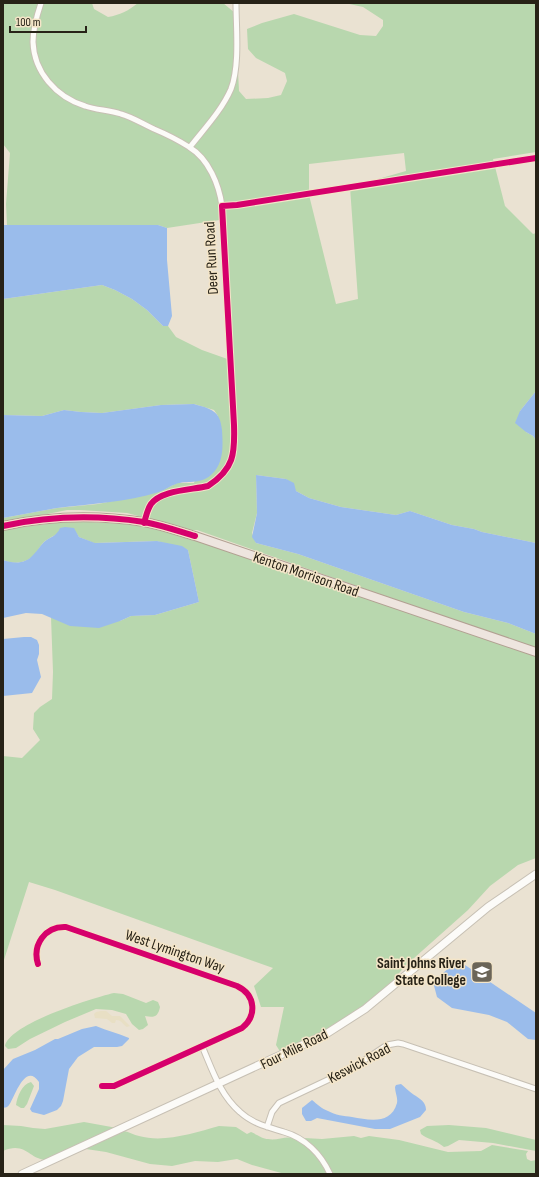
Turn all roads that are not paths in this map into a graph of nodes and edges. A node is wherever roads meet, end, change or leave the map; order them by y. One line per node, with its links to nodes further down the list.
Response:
1 (41, 3): 3 (street)
2 (236, 3): 3 (street)
3 (190, 147): 5 (street)
4 (536, 158): 5 (street, Deer Run Road)
5 (222, 206): 6 (street, Deer Run Road)
6 (144, 522): 7 (main road, Kenton Morrison Road); 8 (main road, Kenton Morrison Road)
7 (3, 526)
8 (536, 652)
9 (536, 874): 12 (main road, Four Mile Road)
10 (38, 964): 11 (street, West Lymington Way)
11 (202, 1046): 12 (street); 13 (street, West Lymington Way)
12 (219, 1084): 15 (street); 16 (main road, Four Mile Road)
13 (102, 1086)
14 (536, 1090): 15 (street, Keswick Road)
15 (267, 1127): 17 (street)
16 (22, 1174)
17 (330, 1174)

